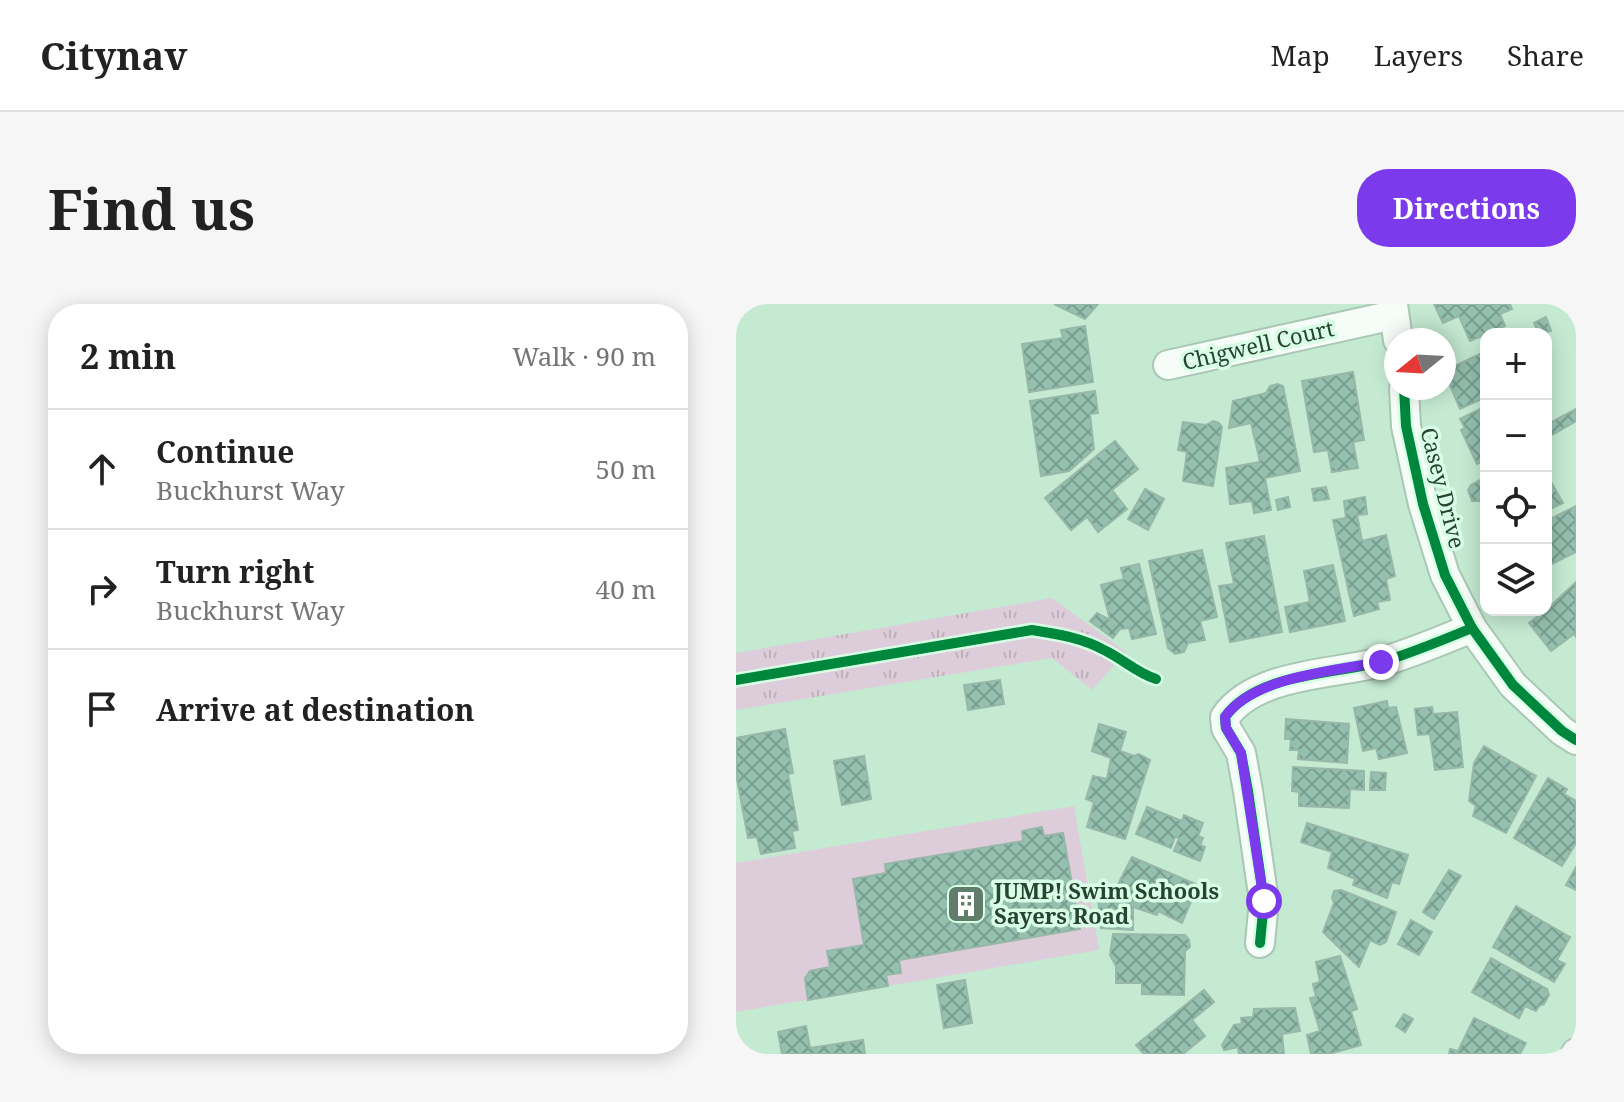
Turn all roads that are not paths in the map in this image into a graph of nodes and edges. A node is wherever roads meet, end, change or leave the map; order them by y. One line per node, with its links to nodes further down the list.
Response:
1 (1395, 320): 2 (street, Chigwell Court)
2 (1168, 365)
3 (1405, 400): 4 (street, Casey Drive)
4 (1472, 628): 5 (street, Casey Drive); 6 (street)
5 (1576, 740)
6 (1260, 943)

